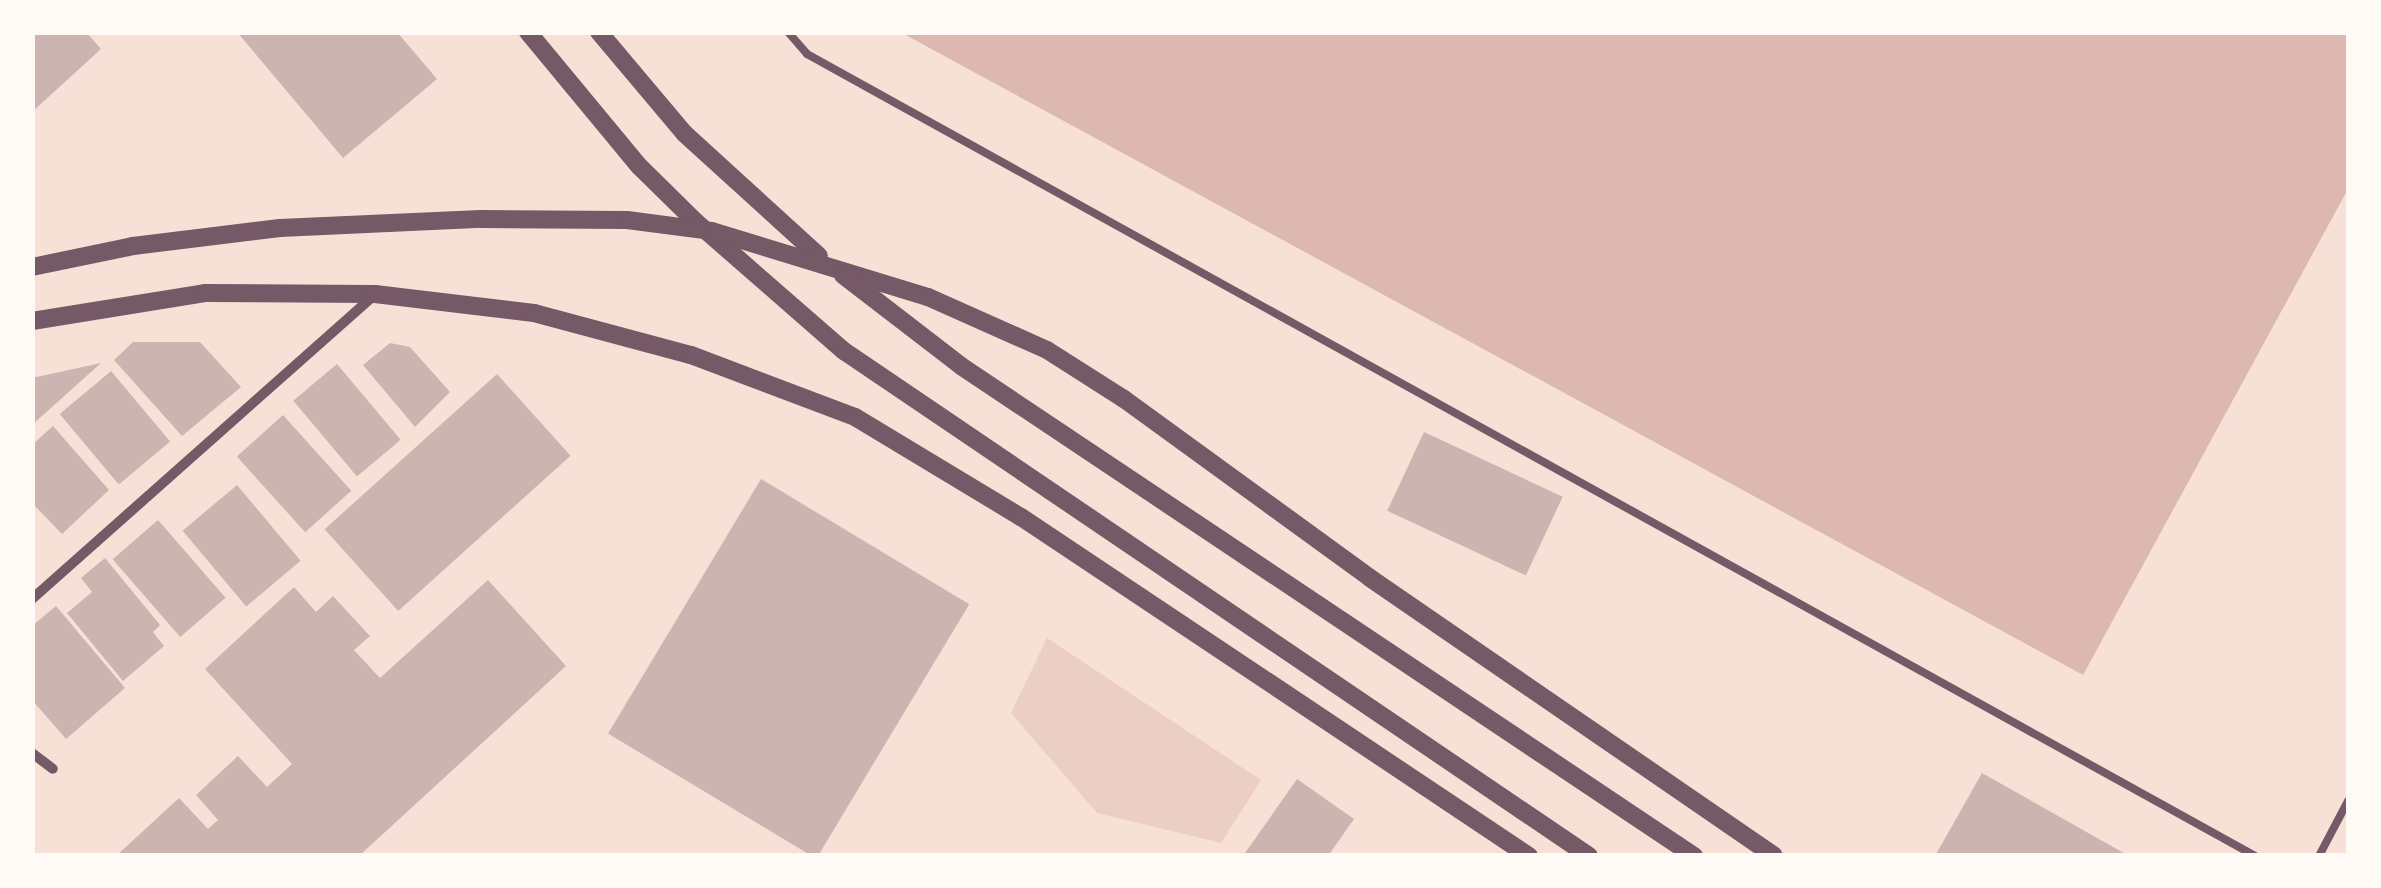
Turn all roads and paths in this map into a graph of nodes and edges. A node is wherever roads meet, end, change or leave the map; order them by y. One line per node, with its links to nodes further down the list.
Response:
1 (528, 32): 12 (street)
2 (599, 32): 13 (street)
3 (788, 32): 15 (lane)
4 (32, 266): 14 (street)
5 (375, 294): 6 (street); 7 (street); 11 (street)
6 (32, 322)
7 (32, 599)
8 (32, 754): 9 (street)
9 (53, 769)
10 (2348, 801): 16 (lane)
11 (1529, 856)
12 (1589, 856)
13 (1694, 856)
14 (1774, 856)
15 (2255, 856)
16 (2318, 856)

